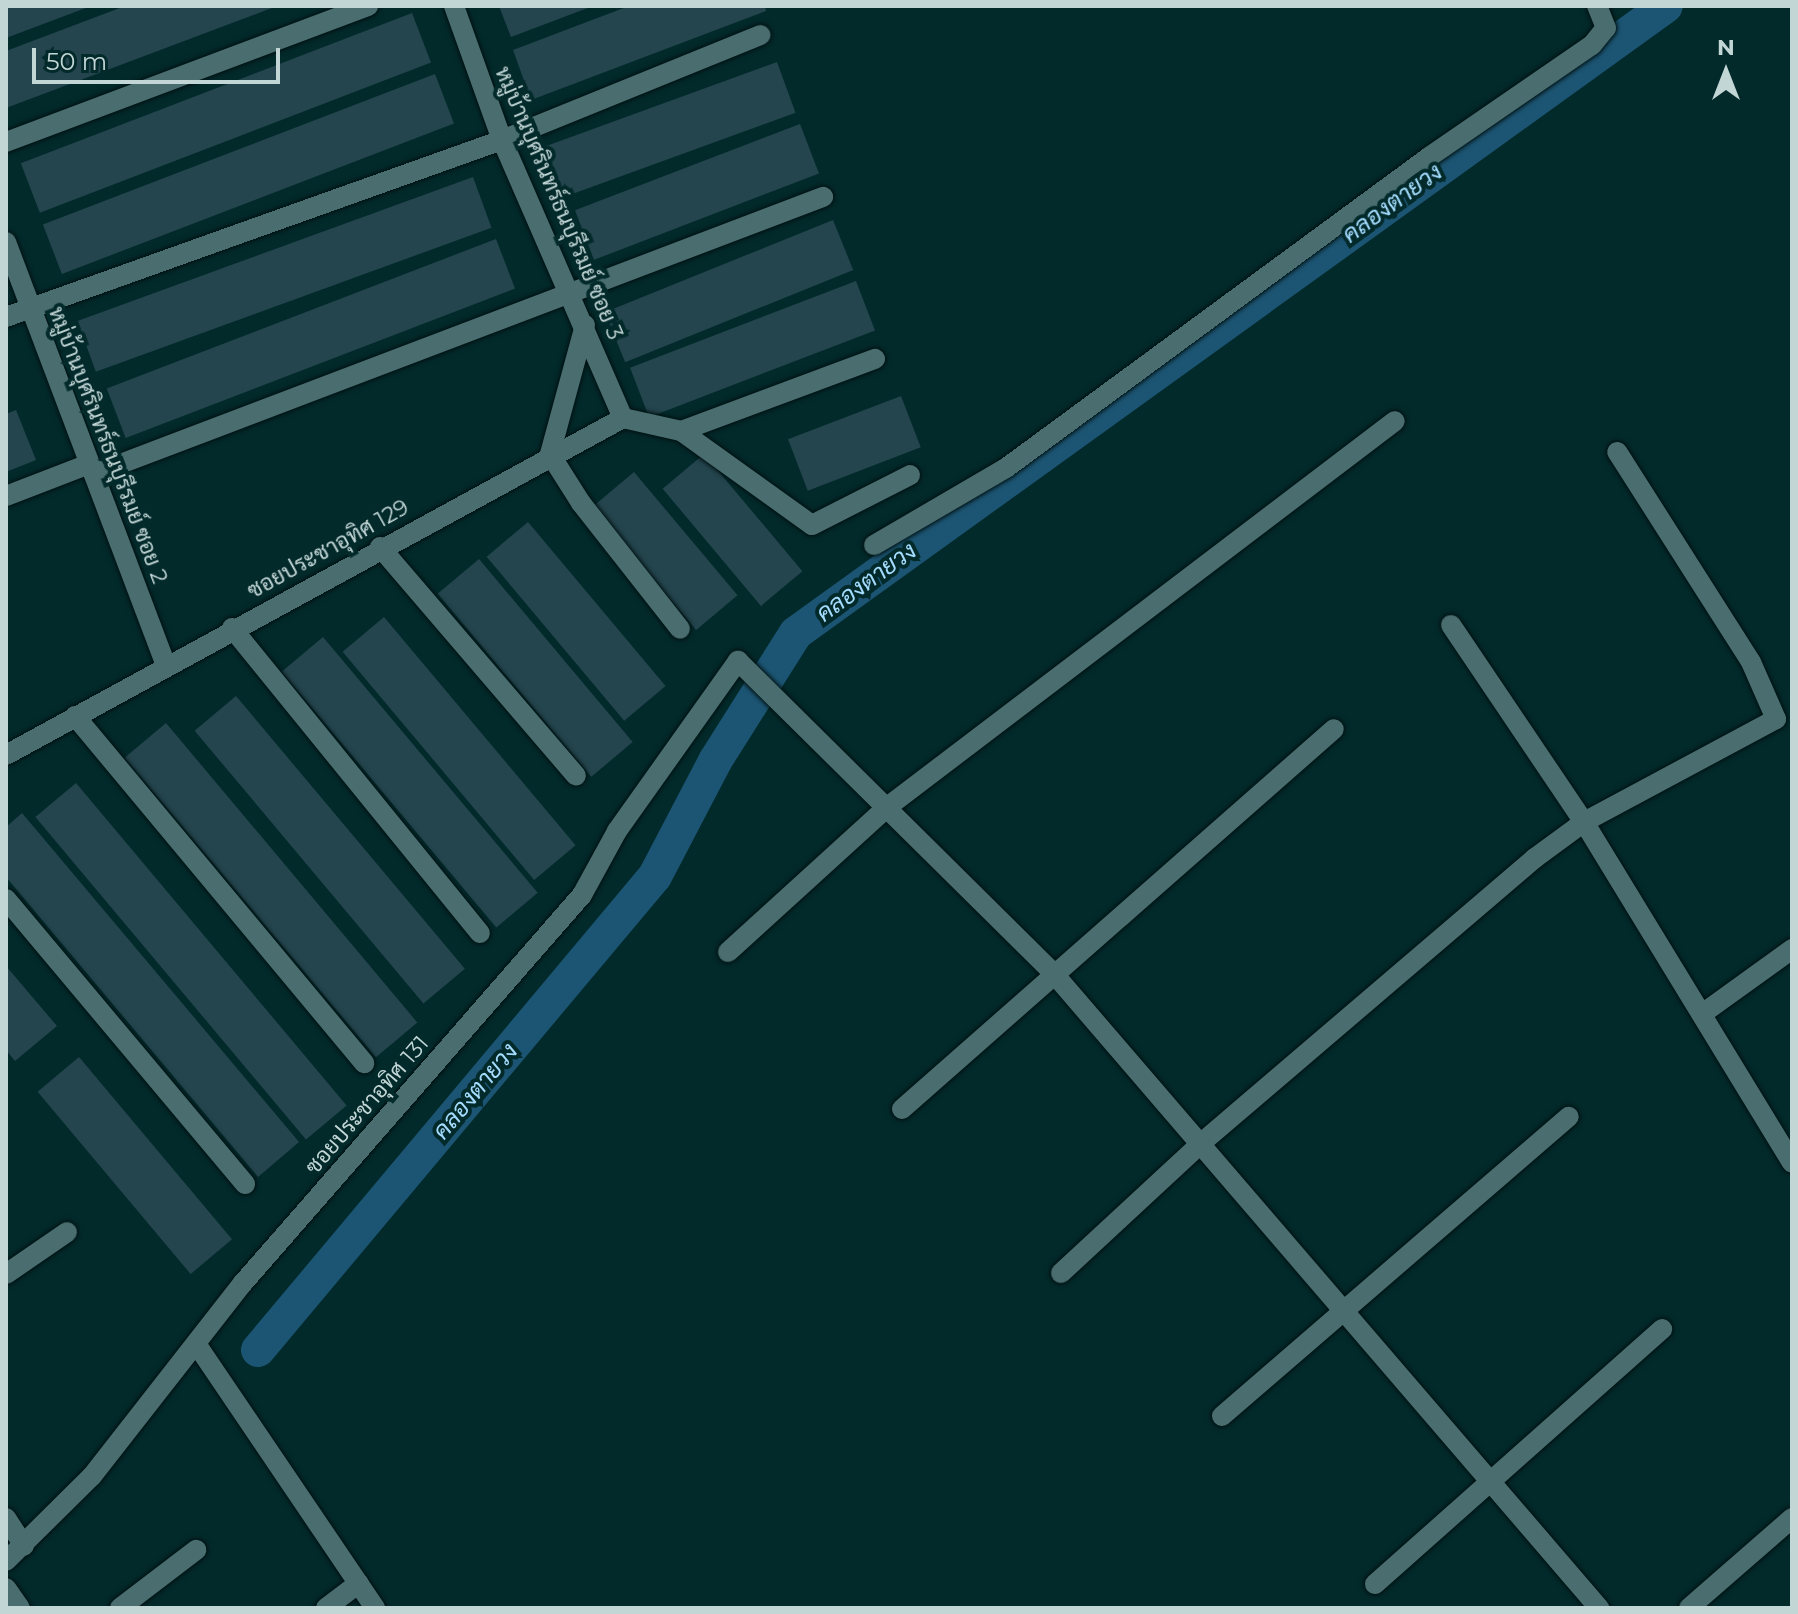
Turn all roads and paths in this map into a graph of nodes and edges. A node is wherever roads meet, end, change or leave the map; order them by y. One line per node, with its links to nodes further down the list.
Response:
1 (368, 6): 6 (street)
2 (454, 6): 5 (street, หมู่บ้านบุศรินทร์ธนบุรีรมย์ ซอย 3)
3 (1597, 6): 22 (street)
4 (761, 35): 5 (street)
5 (502, 140): 9 (street, หมู่บ้านบุศรินทร์ธนบุรีรมย์ ซอย 3); 10 (street)
6 (6, 142)
7 (823, 197): 9 (street)
8 (6, 242): 10 (street, หมู่บ้านบุศรินทร์ธนบุรีรมย์ ซอย 2)
9 (572, 295): 12 (street, หมู่บ้านบุศรินทร์ธนบุรีรมย์ ซอย 3); 19 (street)
10 (30, 309): 11 (street); 19 (street, หมู่บ้านบุศรินทร์ธนบุรีรมย์ ซอย 2)
11 (6, 317)
12 (585, 325): 14 (street, หมู่บ้านบุศรินทร์ธนบุรีรมย์ ซอย 3); 18 (street)
13 (875, 359): 16 (street)
14 (623, 418): 16 (street); 18 (street, ซอยประชาอุทิศ 129)
15 (1395, 421): 32 (street)
16 (681, 431): 20 (street)
17 (1617, 452): 33 (street)
18 (550, 454): 23 (street, ซอยประชาอุทิศ 129); 26 (street)
19 (91, 469): 21 (street); 27 (street, หมู่บ้านบุศรินทร์ธนบุรีรมย์ ซอย 2)
20 (910, 475)
21 (6, 496)
22 (874, 545)
23 (380, 547): 25 (street, ซอยประชาอุทิศ 129); 31 (street)
24 (1451, 625): 33 (street)
25 (232, 628): 27 (street, ซอยประชาอุทิศ 129); 35 (street)
26 (680, 629)
27 (166, 665): 28 (street, ซอยประชาอุทิศ 129)
28 (75, 716): 30 (street, ซอยประชาอุทิศ 129); 40 (street)
29 (1334, 729): 38 (street)
30 (6, 755)
31 (576, 776)
32 (886, 808): 37 (street); 38 (street); 51 (street, ซอยประชาอุทิศ 131)
33 (1584, 822): 39 (street); 43 (street)
34 (6, 899): 45 (street)
35 (480, 933)
36 (1792, 949): 39 (street)
37 (728, 952)
38 (1055, 975): 41 (street); 43 (street)
39 (1702, 1014): 44 (street)
40 (364, 1063)
41 (902, 1109)
42 (1569, 1117): 49 (street)
43 (1199, 1145): 47 (street); 49 (street)
44 (1792, 1163)
45 (245, 1184)
46 (67, 1232): 48 (street)
47 (1061, 1273)
48 (6, 1274)
49 (1342, 1310): 52 (street); 53 (street)
50 (1662, 1329): 53 (street)
51 (197, 1345): 56 (street, ซอยประชาอุทิศ 131); 59 (street)
52 (1222, 1416)
53 (1490, 1482): 60 (street); 66 (street)
54 (6, 1518): 56 (street)
55 (1792, 1518): 67 (street)
56 (24, 1546): 58 (street, ซอยประชาอุทิศ 131)
57 (196, 1550): 63 (street)
58 (6, 1561)
59 (359, 1583): 64 (street); 65 (street)
60 (1375, 1584)
61 (6, 1588): 62 (street)
62 (20, 1608)
63 (120, 1608)
64 (326, 1608)
65 (375, 1608)
66 (1599, 1608)
67 (1689, 1608)

